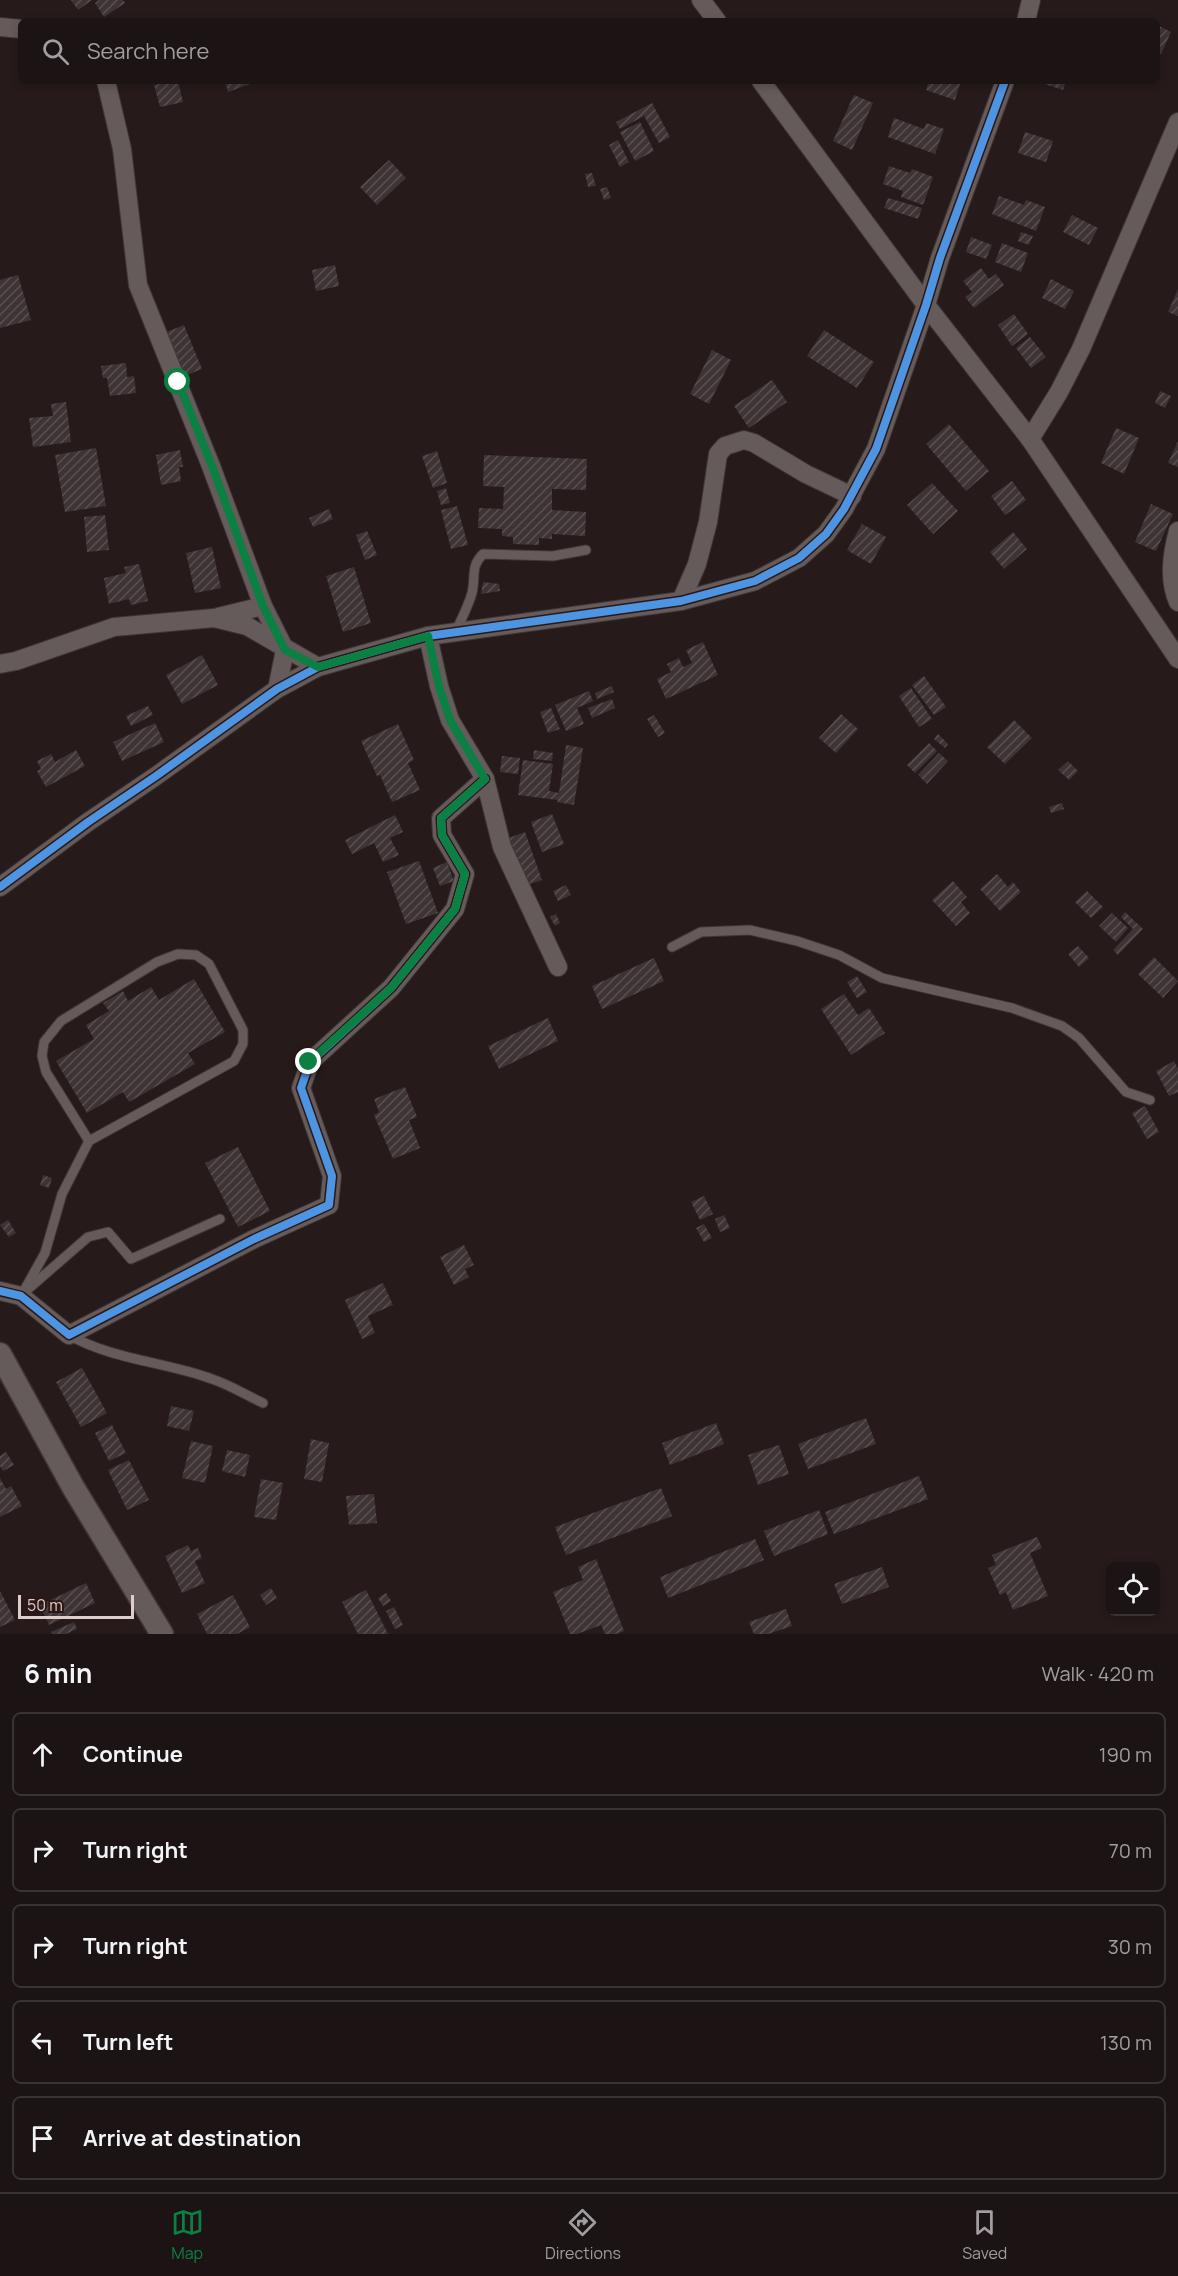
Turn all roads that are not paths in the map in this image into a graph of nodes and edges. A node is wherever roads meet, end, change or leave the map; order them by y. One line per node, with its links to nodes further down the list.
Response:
1 (701, 0): 3 (street)
2 (1031, 0): 4 (street)
3 (715, 18)
4 (1027, 18)
5 (0, 27): 6 (street)
6 (18, 28)
7 (107, 84): 18 (street)
8 (763, 84): 11 (street)
9 (1004, 84): 11 (street)
10 (1178, 122): 12 (street)
11 (926, 305): 12 (street); 13 (street)
12 (1030, 439): 23 (street)
13 (852, 496): 16 (street); 16 (street)
14 (1178, 531): 17 (street)
15 (586, 550): 20 (lane)
16 (681, 601): 20 (street)
17 (1178, 602)
18 (263, 606): 19 (street); 22 (street)
19 (214, 618): 22 (street); 24 (street)
20 (455, 633): 21 (street)
21 (428, 636): 25 (street); 27 (street)
22 (285, 650): 25 (street); 26 (street)
23 (1178, 659)
24 (0, 664)
25 (318, 667): 26 (street)
26 (278, 689): 28 (street)
27 (485, 779): 30 (street); 36 (street)
28 (0, 887)
29 (672, 947): 31 (lane)
30 (558, 967)
31 (1150, 1100)
32 (89, 1141): 32 (lane); 35 (lane)
33 (220, 1219): 35 (lane)
34 (0, 1291): 35 (street)
35 (21, 1296): 36 (street)
36 (69, 1335): 38 (lane)
37 (0, 1354): 39 (street)
38 (263, 1403)
39 (162, 1634)

